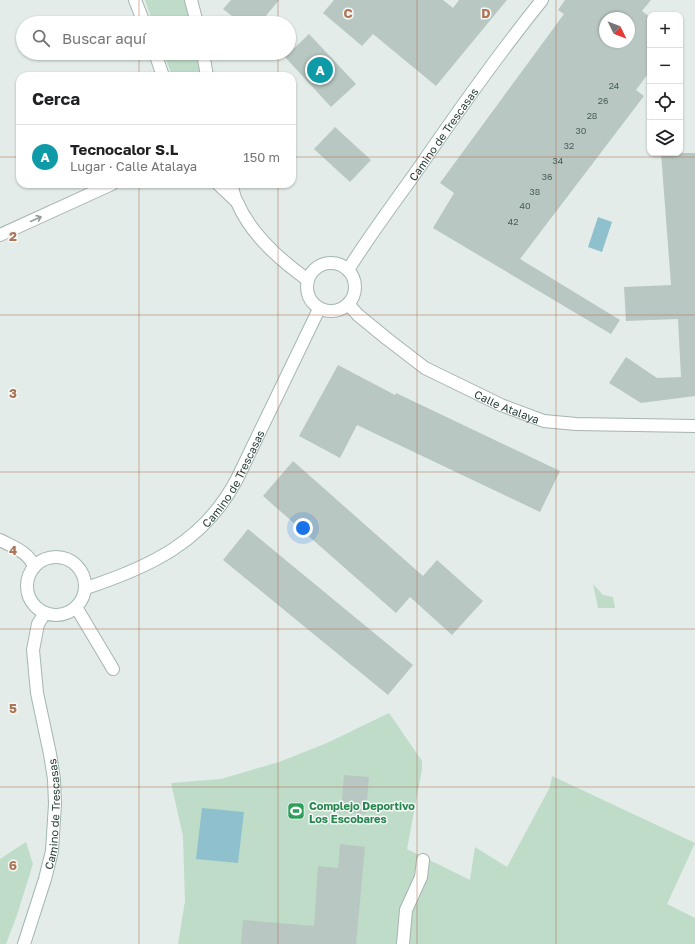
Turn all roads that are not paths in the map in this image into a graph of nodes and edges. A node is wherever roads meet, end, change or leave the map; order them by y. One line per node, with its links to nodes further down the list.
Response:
1 (135, 0): 4 (street)
2 (191, 0): 5 (street)
3 (542, 0): 15 (street, Camino de Trescasas)
4 (141, 16)
5 (195, 16)
6 (157, 60): 8 (street)
7 (204, 60): 9 (street)
8 (162, 72)
9 (206, 72)
10 (103, 188): 14 (street, one-way to 10)
11 (222, 188): 13 (street)
12 (232, 188): 13 (street)
13 (236, 202): 16 (street)
14 (0, 235)
15 (348, 270): 16 (street); 17 (street)
16 (308, 280): 18 (street)
17 (348, 304): 18 (street); 19 (street, Calle Atalaya)
18 (319, 309): 22 (street, Camino de Trescasas)
19 (695, 426)
20 (0, 540): 21 (street)
21 (34, 567): 22 (street); 24 (street)
22 (86, 588): 23 (street)
23 (76, 607): 24 (street); 25 (street)
24 (45, 613): 27 (street, Camino de Trescasas)
25 (113, 669)
26 (422, 860): 28 (street)
27 (24, 944)
28 (403, 944)

